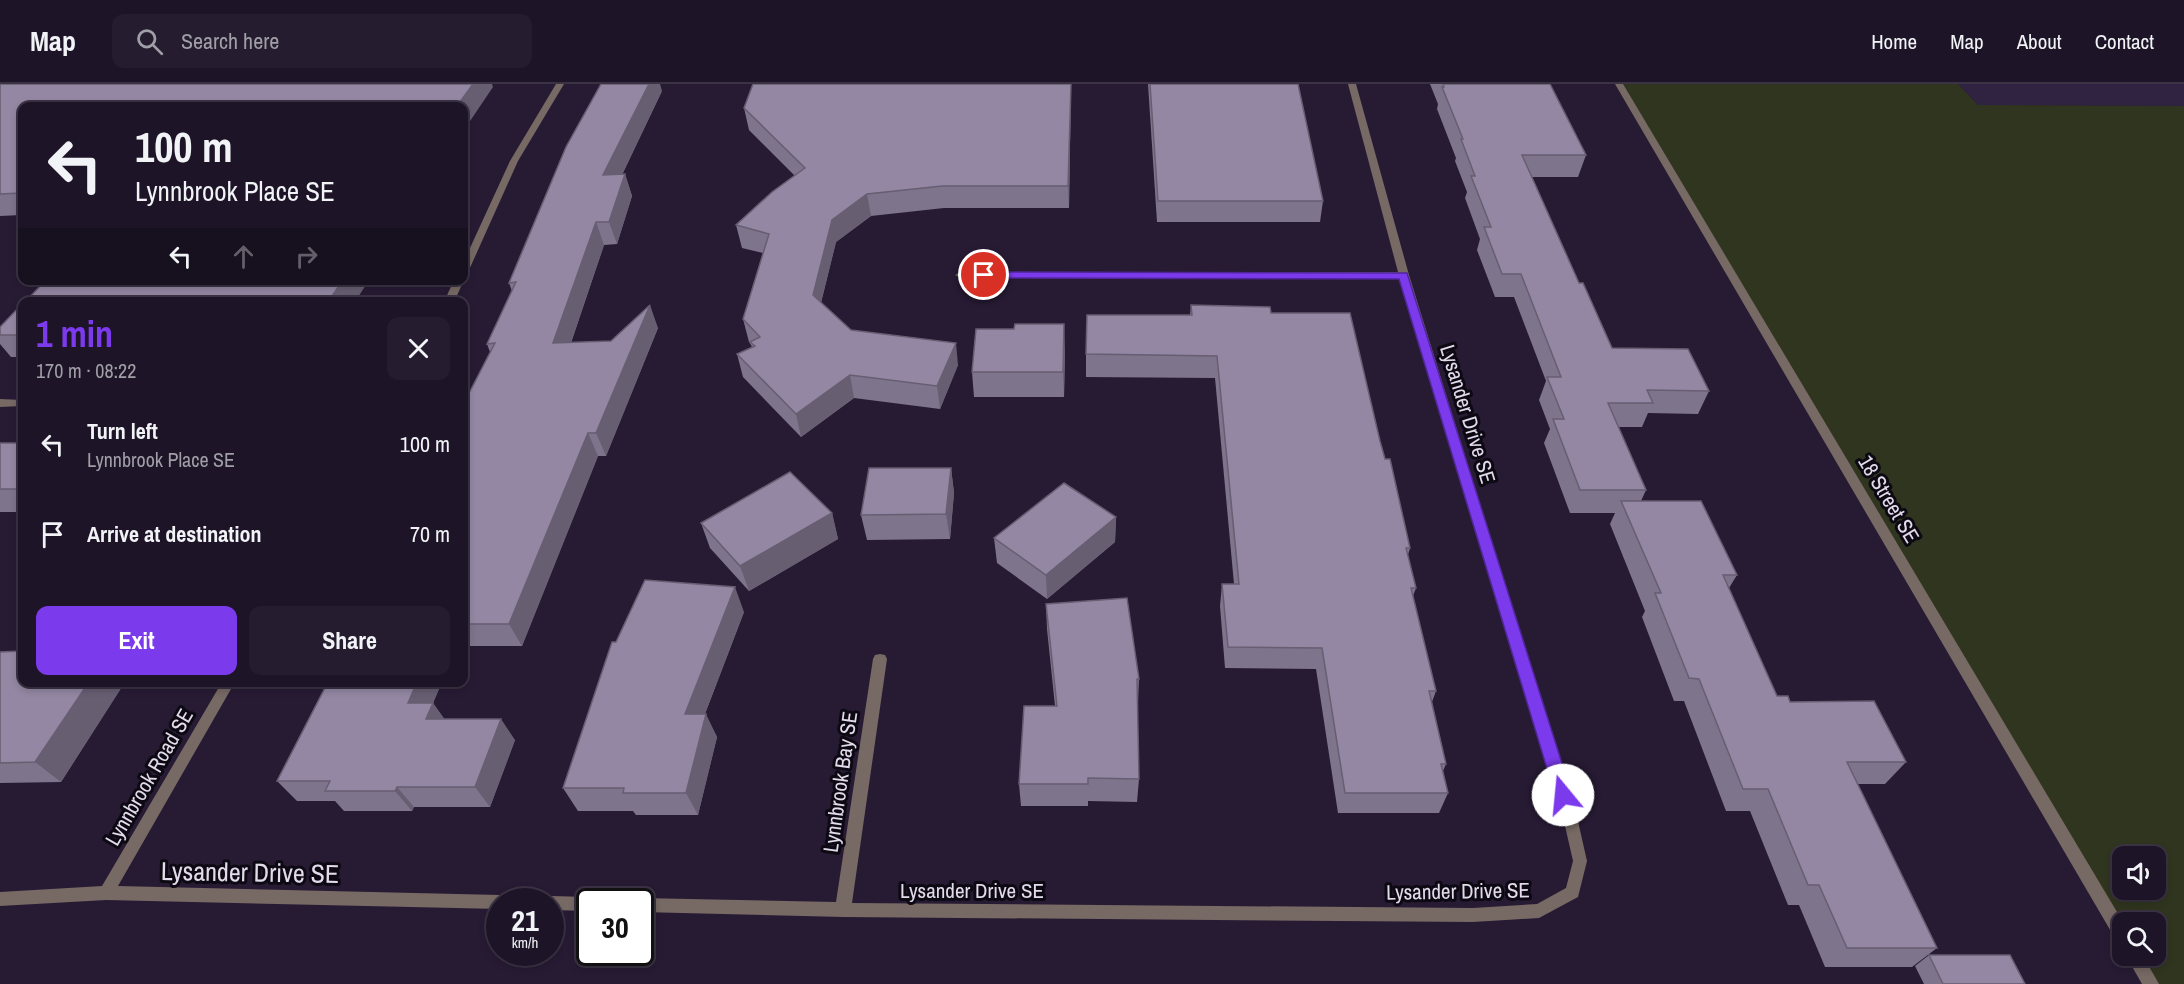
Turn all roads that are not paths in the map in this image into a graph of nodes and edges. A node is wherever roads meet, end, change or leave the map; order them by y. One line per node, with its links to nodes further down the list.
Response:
1 (560, 84): 4 (street)
2 (1352, 84): 6 (street, Lysander Drive SE)
3 (1619, 84): 16 (street, 18 Street SE)
4 (468, 261)
5 (960, 275): 6 (street)
6 (1404, 275): 15 (street, Lysander Drive SE)
7 (0, 403): 8 (street)
8 (18, 403)
9 (880, 659): 15 (street, Lynnbrook Bay SE)
10 (226, 687): 11 (street, Lynnbrook Road SE)
11 (106, 893): 12 (street, Lysander Drive SE); 13 (street, Lysander Drive SE)
12 (0, 899)
13 (486, 902)
14 (654, 905): 15 (street, Lysander Drive SE)
15 (843, 910)
16 (2112, 918)
17 (2140, 966): 18 (street)
18 (2151, 984)

